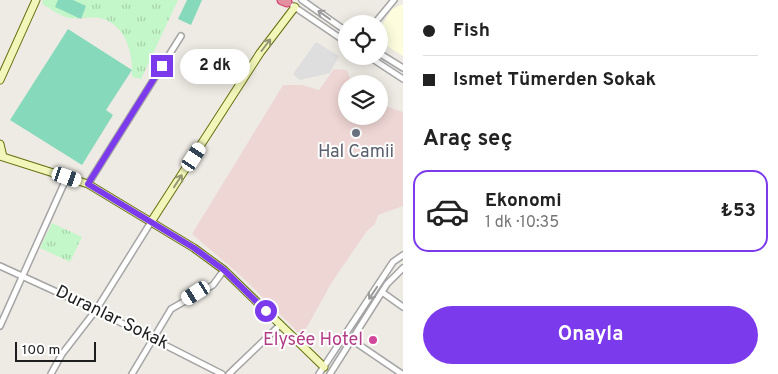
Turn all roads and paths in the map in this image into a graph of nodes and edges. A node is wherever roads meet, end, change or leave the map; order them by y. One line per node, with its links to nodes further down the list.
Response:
1 (36, 0): 14 (street)
2 (302, 0): 7 (street, one-way to 2)
3 (394, 0): 6 (street)
4 (284, 1): 5 (street)
5 (295, 7): 9 (street); 19 (street, one-way to 5)
6 (382, 15)
7 (338, 25)
8 (181, 36): 18 (street)
9 (338, 37)
10 (388, 58): 12 (street)
11 (382, 65): 13 (street)
12 (403, 68)
13 (403, 79)
14 (0, 80)
15 (0, 144): 16 (street)
16 (2, 156): 17 (street)
17 (67, 177): 18 (street); 24 (street)
18 (88, 184): 19 (street)
19 (151, 222): 23 (street); 27 (street)
20 (403, 255): 32 (street, one-way to 32)
21 (0, 266): 24 (street, Duranlar Sokak)
22 (403, 268): 25 (street)
23 (224, 270): 28 (street); 30 (street)
24 (23, 275): 27 (street, Duranlar Sokak); 29 (street)
25 (382, 292): 26 (street); 31 (street)
26 (403, 307)
27 (96, 310): 30 (street, Duranlar Sokak); 33 (street)
28 (280, 324): 32 (street); 37 (street)
29 (0, 326)
30 (154, 338): 35 (street); 36 (street, Duranlar Sokak)
31 (352, 340): 39 (street); 40 (street)
32 (324, 367): 38 (street); 39 (street)
33 (52, 372): 34 (street)
34 (58, 374)
35 (132, 374)
36 (222, 374)
37 (229, 374)
38 (319, 374)
39 (329, 374)
40 (402, 374)

